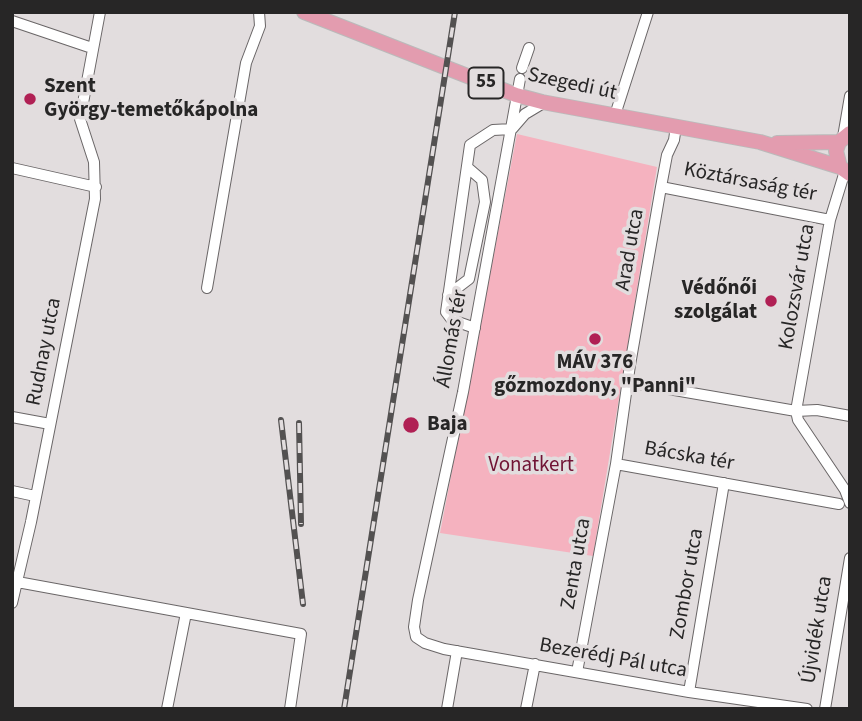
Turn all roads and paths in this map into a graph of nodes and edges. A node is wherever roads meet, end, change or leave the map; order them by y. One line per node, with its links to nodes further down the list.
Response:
1 (100, 12): 7 (street, Rudnay utca)
2 (259, 12): 23 (street)
3 (304, 12): 5 (main road, Szegedi út / 55)
4 (648, 12): 12 (street)
5 (335, 18): 9 (main road, Szegedi út / 55)
6 (12, 21): 7 (street)
7 (92, 48): 20 (street, Rudnay utca)
8 (529, 48): 9 (street, Állomás tér)
9 (516, 95): 11 (main road, Szegedi út / 55); 14 (street, Állomás tér)
10 (850, 96): 15 (street)
11 (545, 102): 12 (main road, Szegedi út / 55); 14 (street)
12 (615, 115): 13 (main road, Szegedi út / 55)
13 (676, 126): 16 (main road, Szegedi út / 55); 21 (street, Arad utca)
14 (512, 129): 17 (street); 25 (street, Állomás tér)
15 (844, 137): 16 (main road, Szegedi út / 55); 19 (main road, Köztársaság tér)
16 (760, 142): 19 (main road, Szegedi út / 55)
17 (467, 167): 24 (street); 24 (street)
18 (12, 168): 20 (street)
19 (845, 171): 22 (street, Kolozsvár utca)
20 (96, 187): 30 (street, Rudnay utca)
21 (662, 187): 22 (street, Köztársaság tér); 26 (street, Arad utca)
22 (830, 220): 27 (street, Kolozsvár utca)
23 (207, 288)
24 (448, 295): 25 (street)
25 (475, 328): 40 (street, Állomás tér)
26 (628, 382): 27 (street); 31 (street, Bácska tér)
27 (796, 411): 29 (street); 35 (street, Bácska tér)
28 (12, 416): 30 (street)
29 (850, 416)
30 (50, 424): 34 (street, Rudnay utca)
31 (616, 464): 32 (street, Bácska tér); 43 (street, Zenta utca)
32 (724, 483): 35 (street, Bácska tér); 44 (street, Zombor utca)
33 (12, 491): 34 (street)
34 (35, 496): 37 (street, Rudnay utca)
35 (844, 503)
36 (850, 558): 50 (street, Újvidék utca)
37 (15, 582): 38 (street, Rudnay utca); 39 (street)
38 (12, 603)
39 (186, 613): 45 (street); 46 (street)
40 (416, 637): 41 (street, Bezerédj Pál utca)
41 (457, 651): 42 (street, Bezerédj Pál utca); 47 (street)
42 (535, 664): 43 (street, Bezerédj Pál utca); 48 (street)
43 (577, 672): 44 (street, Bezerédj Pál utca)
44 (689, 692): 49 (street, Bezerédj Pál utca)
45 (167, 709)
46 (290, 709)
47 (447, 709)
48 (526, 709)
49 (807, 709)
50 (825, 709)

